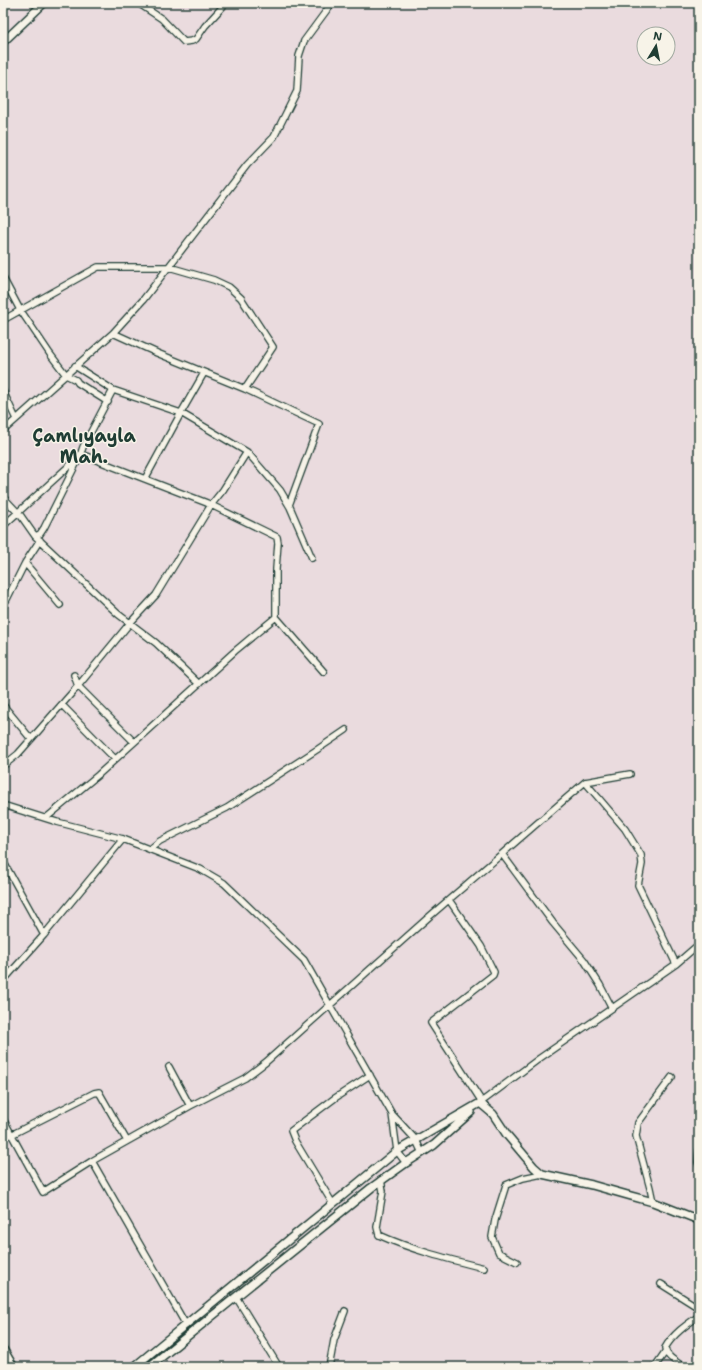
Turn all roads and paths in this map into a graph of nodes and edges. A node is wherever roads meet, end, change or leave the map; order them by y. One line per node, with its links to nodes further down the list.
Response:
1 (44, 3): 5 (street)
2 (139, 3): 3 (street)
3 (226, 3)
4 (332, 3): 6 (street)
5 (3, 42)
6 (169, 267): 8 (street); 10 (street); 14 (street)
7 (3, 278): 8 (street)
8 (20, 310): 9 (street); 13 (street)
9 (3, 320)
10 (113, 333): 11 (street); 12 (street)
11 (75, 366): 13 (street); 15 (street)
12 (204, 373): 14 (street); 18 (street)
13 (66, 375): 17 (street); 19 (street)
14 (245, 389): 26 (street)
15 (113, 390): 17 (street); 18 (street)
16 (3, 391): 19 (street)
17 (108, 402): 22 (street)
18 (180, 413): 21 (street); 23 (street)
19 (16, 419): 20 (street)
20 (3, 431)
21 (247, 452): 25 (street); 26 (street)
22 (80, 456): 23 (street); 27 (street); 29 (street)
23 (146, 479): 25 (street)
24 (3, 497): 27 (street)
25 (211, 505): 35 (street); 36 (street)
26 (289, 505): 31 (street)
27 (18, 512): 28 (street); 29 (street)
28 (3, 526)
29 (35, 536): 30 (street)
30 (40, 540): 32 (street); 36 (street)
31 (312, 558)
32 (25, 563): 33 (street); 34 (street)
33 (60, 605)
34 (3, 607)
35 (276, 617): 37 (street); 39 (street)
36 (130, 623): 39 (street); 40 (street)
37 (324, 672)
38 (74, 675): 40 (street)
39 (199, 684): 45 (street)
40 (78, 686): 42 (street); 45 (street)
41 (3, 705): 44 (street)
42 (62, 705): 44 (street); 46 (street)
43 (346, 730): 53 (street)
44 (31, 740): 47 (street)
45 (134, 742): 46 (street)
46 (115, 760): 51 (street)
47 (3, 766)
48 (630, 774): 49 (street)
49 (585, 782): 54 (street); 59 (street)
50 (3, 805): 51 (street)
51 (46, 818): 52 (street)
52 (123, 839): 53 (street); 57 (street)
53 (150, 849): 61 (street)
54 (502, 854): 56 (street); 62 (street)
55 (3, 861): 57 (street)
56 (449, 900): 61 (street); 66 (street)
57 (44, 934): 60 (street)
58 (699, 944): 59 (street)
59 (676, 964): 62 (street)
60 (3, 981)
61 (329, 1005): 64 (street); 67 (street)
62 (612, 1008): 66 (street)
63 (170, 1067): 67 (street)
64 (370, 1075): 68 (street); 82 (street)
65 (672, 1078): 81 (street)
66 (481, 1103): 71 (street); 75 (street); 79 (street)
67 (190, 1106): 72 (street)
68 (392, 1114): 71 (street); 73 (street)
69 (3, 1119): 70 (street)
70 (11, 1135): 72 (street); 76 (street)
71 (416, 1140): 73 (street); 75 (street)
72 (127, 1141): 76 (street)
73 (397, 1151): 77 (street); 82 (street)
74 (699, 1151): 78 (street)
75 (422, 1153): 77 (street)
76 (92, 1161): 91 (street)
77 (406, 1163): 80 (street)
78 (699, 1165)
79 (542, 1174): 81 (street); 84 (street)
80 (381, 1180): 85 (street); 87 (street)
81 (653, 1202): 83 (street)
82 (333, 1204): 91 (street)
83 (699, 1220)
84 (517, 1262)
85 (484, 1268)
86 (661, 1284): 88 (street)
87 (236, 1297): 97 (street); 98 (street)
88 (699, 1308)
89 (345, 1311): 99 (street)
90 (699, 1316): 93 (street)
91 (186, 1324): 96 (street)
92 (3, 1350): 95 (main road)
93 (665, 1352): 94 (street); 100 (street)
94 (655, 1366)
95 (13, 1367)
96 (134, 1367)
97 (149, 1367)
98 (279, 1367)
99 (330, 1367)
100 (684, 1367)

